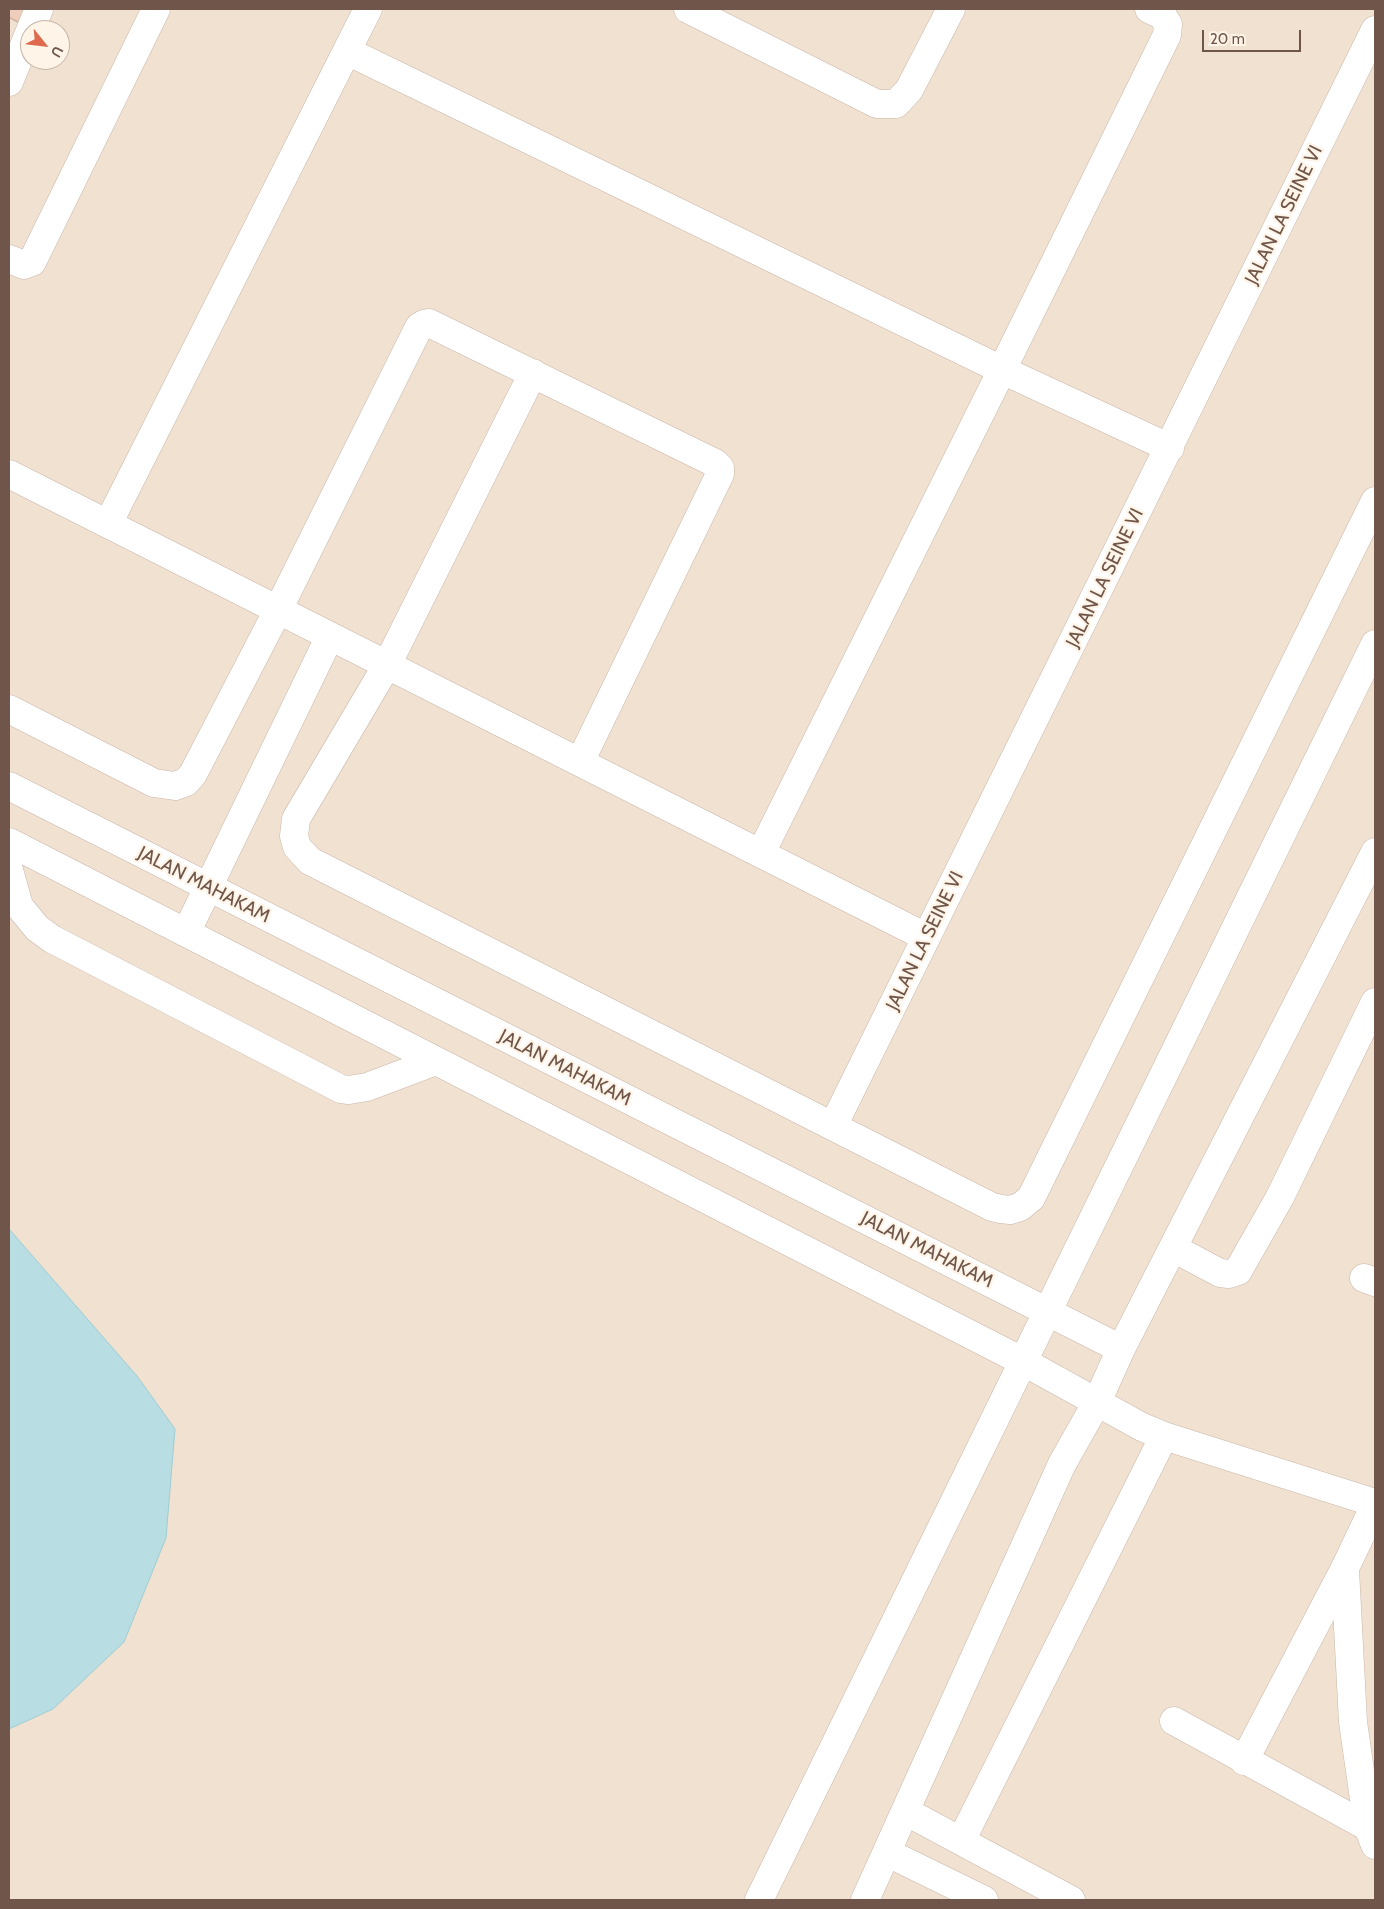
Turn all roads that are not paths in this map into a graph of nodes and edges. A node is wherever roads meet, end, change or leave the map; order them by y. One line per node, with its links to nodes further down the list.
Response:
1 (39, 9): 9 (street)
2 (156, 9): 10 (street)
3 (368, 9): 8 (street)
4 (688, 9): 5 (street)
5 (951, 9)
6 (1149, 9): 11 (street)
7 (1375, 30): 13 (street, JALAN LA SEINE VI)
8 (348, 51): 11 (street); 16 (street)
9 (9, 82)
10 (9, 259)
11 (1002, 370): 13 (street); 26 (street)
12 (533, 374): 17 (street); 20 (street); 22 (street)
13 (1170, 448): 30 (street, JALAN LA SEINE VI)
14 (9, 474): 16 (street)
15 (1375, 501): 33 (street)
16 (108, 524): 17 (street)
17 (278, 610): 18 (street); 21 (street)
18 (330, 636): 20 (street); 28 (street)
19 (1375, 644): 35 (street)
20 (387, 665): 22 (street); 33 (street)
21 (9, 709)
22 (580, 762): 26 (street)
23 (9, 786): 28 (street, JALAN MAHAKAM)
24 (9, 842): 29 (street)
25 (1375, 852): 34 (street)
26 (761, 854): 30 (street)
27 (9, 870): 32 (street)
28 (209, 888): 29 (street); 35 (street, JALAN MAHAKAM)
29 (186, 933): 32 (street)
30 (926, 937): 33 (street, JALAN LA SEINE VI)
31 (1375, 1002): 34 (street)
32 (436, 1061): 37 (street)
33 (833, 1126)
34 (1173, 1248): 36 (street)
35 (1048, 1311): 36 (street, JALAN MAHAKAM); 37 (street)
36 (1122, 1349): 38 (street)
37 (1024, 1362): 38 (street); 50 (street)
38 (1097, 1402): 39 (street); 44 (street)
39 (1164, 1436): 40 (street); 46 (street)
40 (1375, 1504): 41 (street)
41 (1345, 1568): 43 (street); 45 (street)
42 (1174, 1721): 43 (street)
43 (1244, 1761): 45 (street)
44 (905, 1811): 46 (street); 47 (street)
45 (1372, 1836)
46 (961, 1842): 48 (street)
47 (888, 1852): 49 (street); 51 (street)
48 (986, 1855): 49 (street); 52 (street)
49 (959, 1893)
50 (759, 1900)
51 (865, 1900)
52 (1070, 1900)

